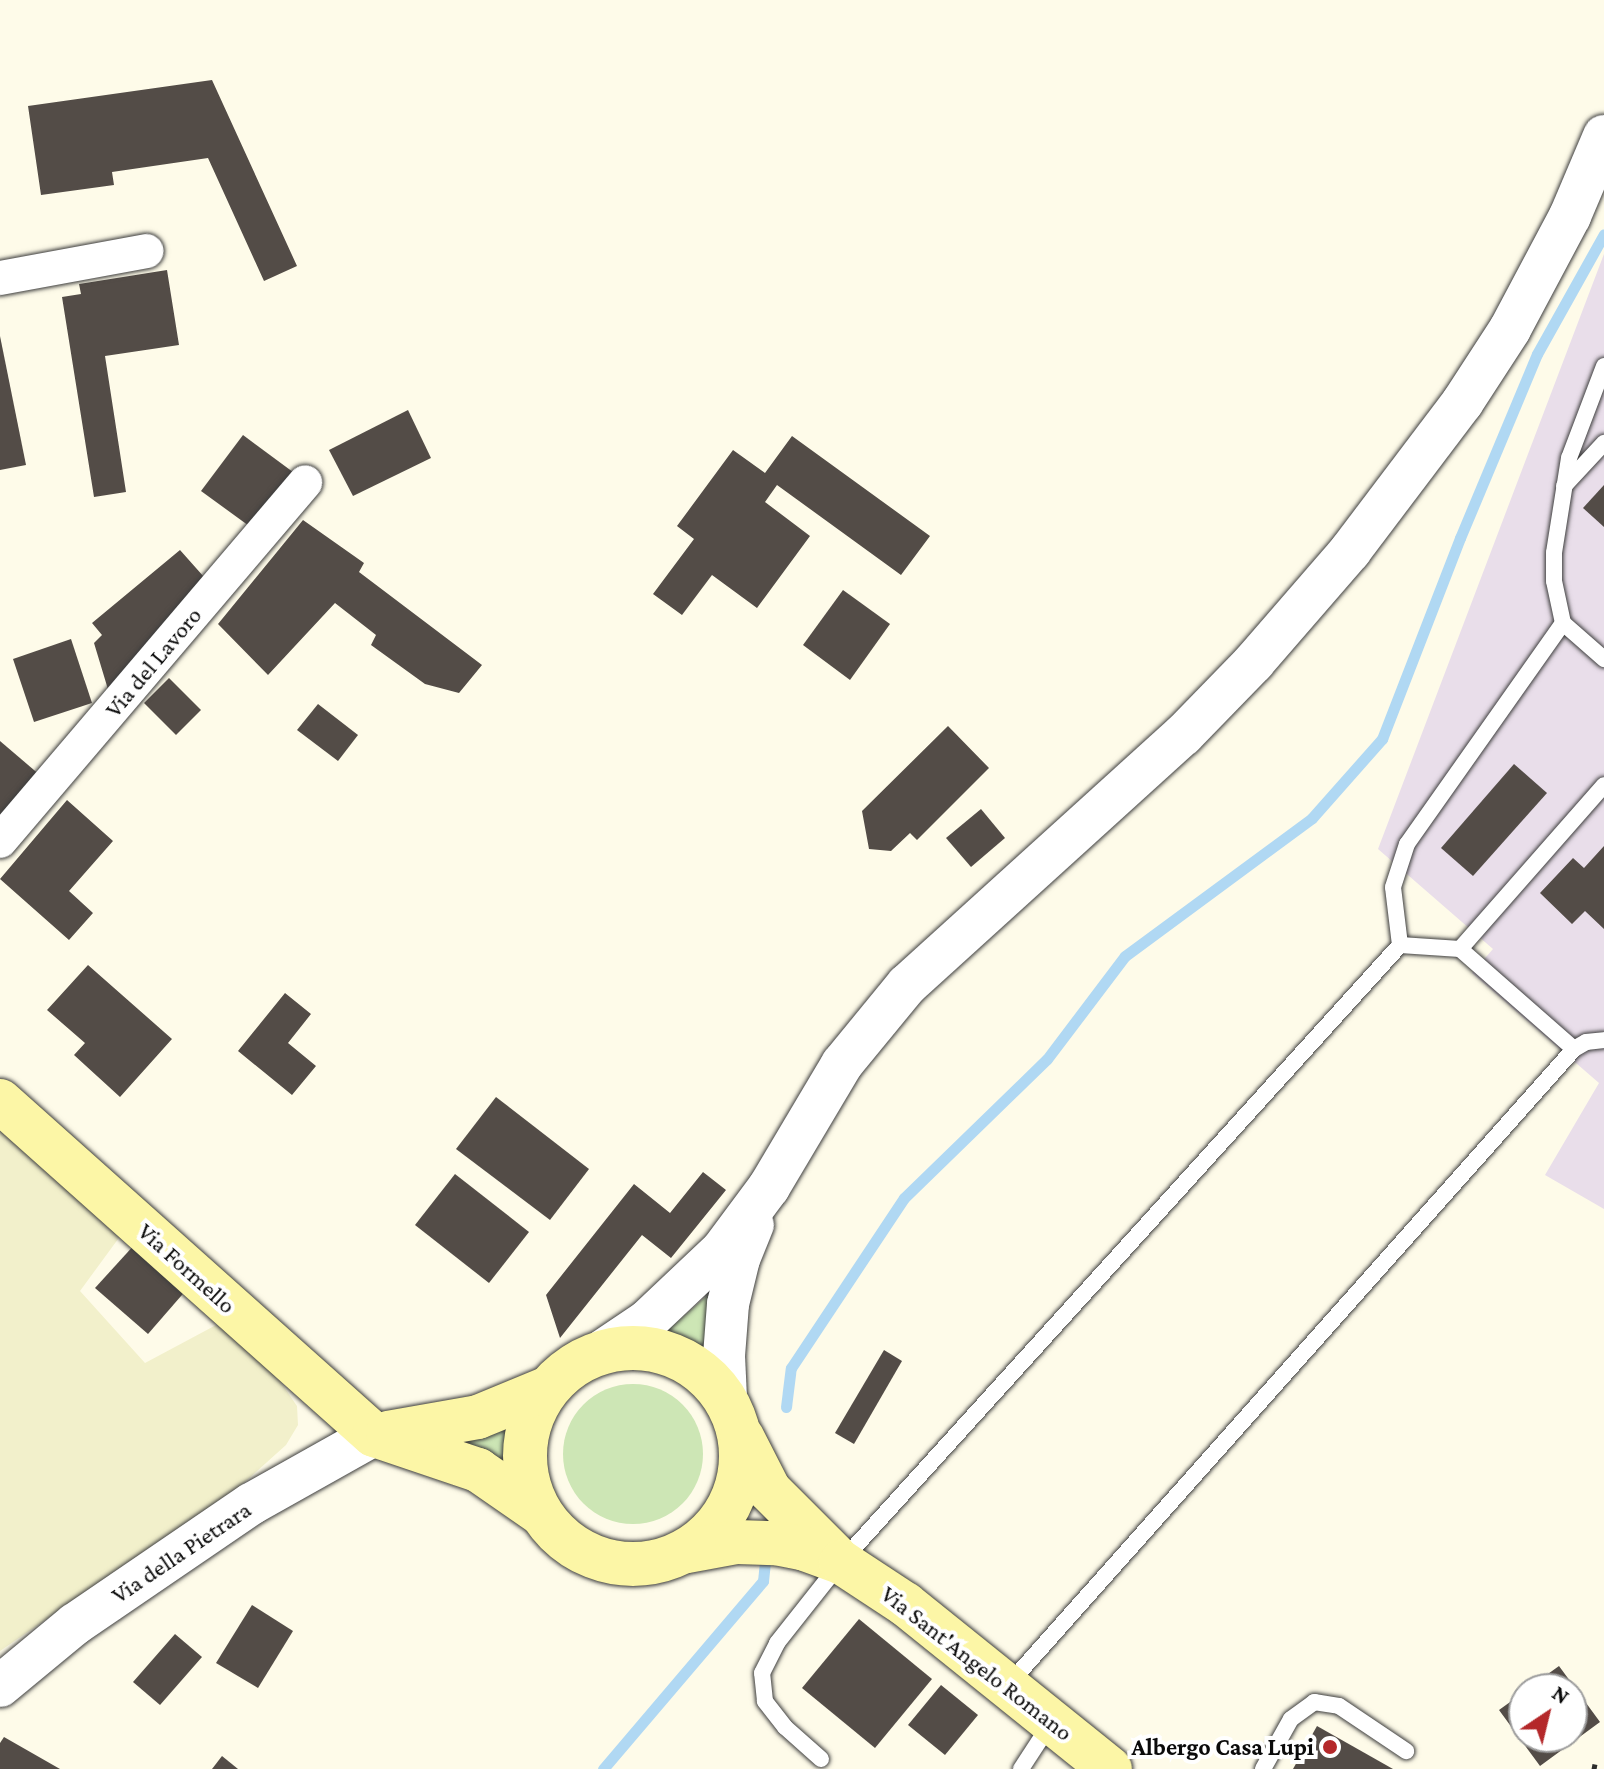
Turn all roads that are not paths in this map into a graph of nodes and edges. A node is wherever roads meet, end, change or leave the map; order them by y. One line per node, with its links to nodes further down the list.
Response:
1 (1604, 136): 19 (street)
2 (147, 251): 3 (street)
3 (0, 278)
4 (1604, 366): 7 (lane)
5 (1604, 443): 7 (lane)
6 (305, 482): 13 (street, Via del Lavoro)
7 (1562, 488): 8 (lane)
8 (1563, 623): 9 (lane); 14 (lane)
9 (1604, 659)
10 (1604, 785): 11 (lane)
11 (1591, 799): 12 (lane); 15 (lane)
12 (1604, 812)
13 (0, 841)
14 (1400, 945): 15 (lane); 26 (lane)
15 (1460, 949): 17 (lane)
16 (1604, 1040): 17 (lane)
17 (1574, 1049): 28 (lane)
18 (0, 1101): 23 (main road, Via Formello)
19 (769, 1187): 20 (street); 22 (street)
20 (604, 1350): 21 (main road); 22 (main road)
21 (546, 1389): 23 (main road); 24 (main road)
22 (733, 1415): 25 (main road); 26 (main road, Via Sant'Angelo Romano)
23 (374, 1435): 24 (main road); 27 (street, Via della Pietrara)
24 (540, 1513): 25 (main road)
25 (687, 1551): 26 (main road, Via Sant'Angelo Romano)
26 (841, 1562): 28 (main road, Via Sant'Angelo Romano); 31 (lane)
27 (1, 1684)
28 (1008, 1685): 29 (main road, Via Sant'Angelo Romano)
29 (1052, 1722): 32 (lane); 33 (main road, Via Sant'Angelo Romano)
30 (1406, 1751): 34 (lane)
31 (821, 1759)
32 (1021, 1769)
33 (1110, 1769)
34 (1263, 1769)

